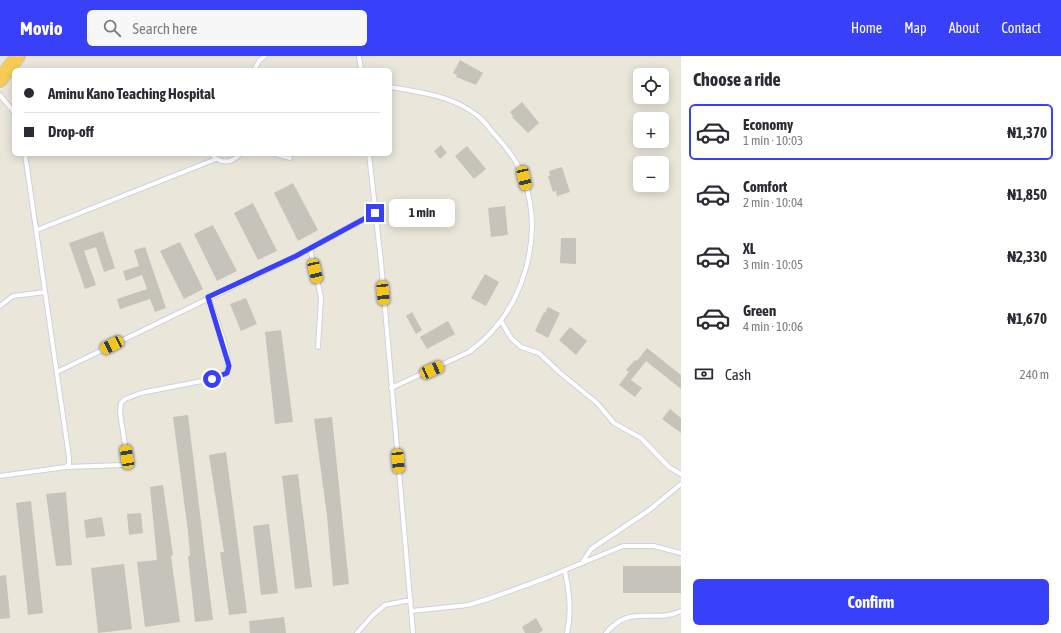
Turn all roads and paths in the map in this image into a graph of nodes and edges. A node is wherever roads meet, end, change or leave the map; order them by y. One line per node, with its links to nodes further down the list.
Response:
1 (18, 56): 6 (highway)
2 (265, 56): 4 (lane)
3 (359, 56): 5 (lane)
4 (255, 68)
5 (361, 68)
6 (0, 80)
7 (392, 87): 23 (lane)
8 (0, 95): 9 (lane)
9 (12, 110)
10 (25, 156): 18 (lane)
11 (213, 156): 16 (lane)
12 (238, 156): 16 (lane)
13 (283, 156): 15 (lane)
14 (369, 156): 17 (lane)
15 (290, 158)
16 (216, 159): 18 (lane)
17 (375, 213): 19 (lane); 26 (lane)
18 (36, 230): 20 (lane)
19 (310, 248): 21 (lane); 24 (lane)
20 (45, 292): 22 (lane); 25 (lane)
21 (208, 297): 25 (lane); 27 (lane)
22 (0, 306)
23 (501, 321): 26 (lane); 28 (lane)
24 (318, 346)
25 (57, 372): 27 (lane)
26 (391, 388): 34 (lane)
27 (66, 467): 29 (lane)
28 (681, 474)
29 (0, 476)
30 (681, 484): 32 (lane)
31 (681, 553): 32 (lane)
32 (582, 563): 33 (lane)
33 (565, 571): 35 (lane); 39 (lane)
34 (411, 600): 35 (lane); 37 (lane)
35 (412, 611): 38 (lane)
36 (681, 611): 40 (lane)
37 (357, 633)
38 (413, 633)
39 (567, 633)
40 (606, 633)

